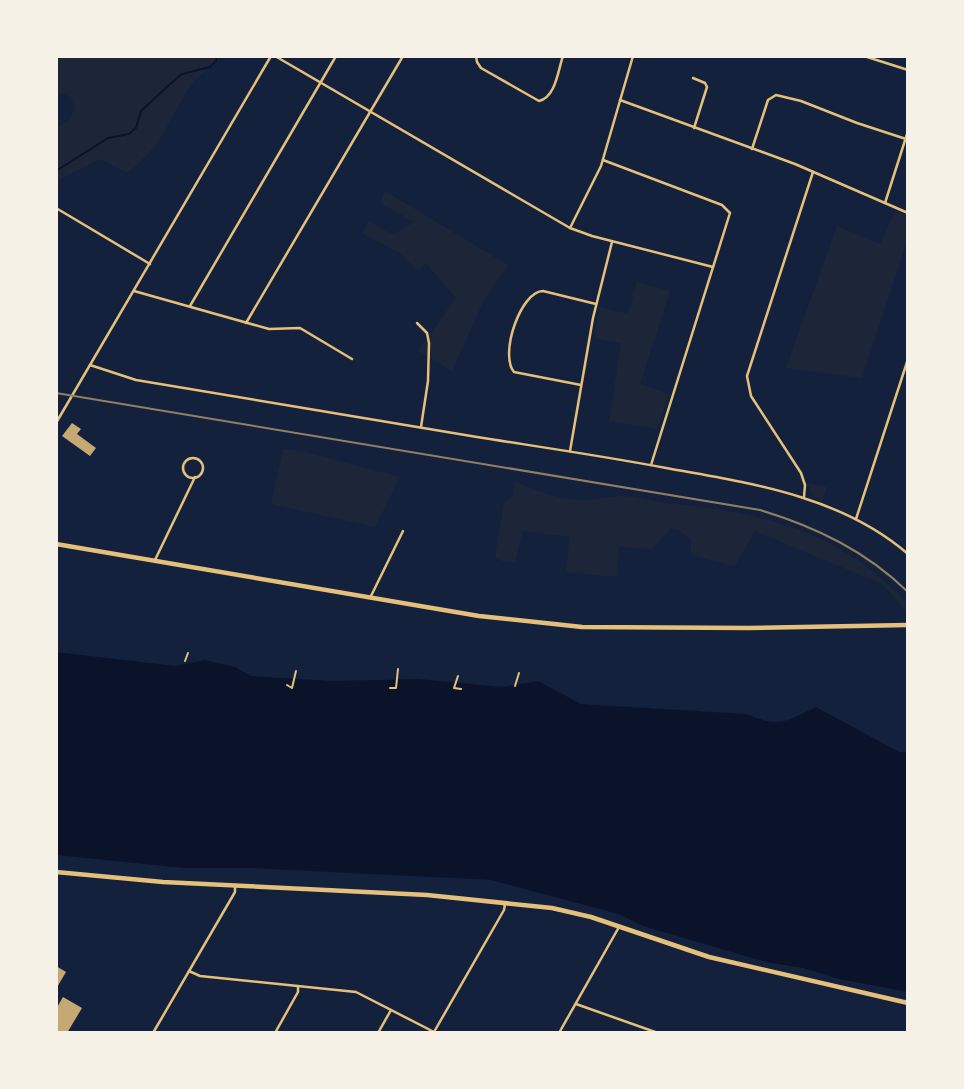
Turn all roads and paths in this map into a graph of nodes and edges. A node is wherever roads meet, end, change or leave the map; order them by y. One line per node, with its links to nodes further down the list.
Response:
1 (273, 56): 10 (street); 24 (street)
2 (336, 56): 10 (street)
3 (403, 56): 12 (street)
4 (476, 56): 5 (street)
5 (563, 56)
6 (633, 56): 11 (street)
7 (865, 56): 8 (street)
8 (908, 70)
9 (693, 78): 13 (street)
10 (320, 83): 12 (street); 28 (street)
11 (621, 100): 13 (street); 17 (street)
12 (370, 112): 22 (street); 29 (street)
13 (694, 128): 16 (street)
14 (908, 131): 15 (street)
15 (906, 139): 16 (street); 19 (street)
16 (752, 149): 18 (street)
17 (603, 160): 22 (street); 25 (street)
18 (813, 172): 19 (street); 40 (street)
19 (884, 203): 21 (street)
20 (56, 208): 24 (street)
21 (908, 213)
22 (570, 228): 23 (street)
23 (612, 242): 25 (street); 27 (street)
24 (150, 264): 26 (street)
25 (713, 267): 38 (street)
26 (134, 291): 28 (street); 33 (street)
27 (596, 304): 34 (street); 34 (street)
28 (190, 306): 29 (street)
29 (246, 323): 31 (street)
30 (417, 323): 36 (street)
31 (352, 359)
32 (908, 359): 41 (street)
33 (90, 365): 35 (street); 36 (street)
34 (582, 385): 37 (street)
35 (56, 423)
36 (421, 427): 37 (street)
37 (570, 452): 38 (street)
38 (651, 465): 40 (street)
39 (195, 477): 39 (street); 45 (street)
40 (804, 497): 41 (street)
41 (856, 519): 44 (street)
42 (403, 531): 46 (street)
43 (56, 544): 45 (main road)
44 (908, 554)
45 (155, 560): 46 (main road)
46 (371, 596): 47 (main road)
47 (908, 625)
48 (188, 653): 49 (path)
49 (185, 661)
50 (398, 669): 56 (path)
51 (296, 671): 54 (path)
52 (519, 673): 55 (path)
53 (458, 676): 57 (path)
54 (287, 685)
55 (515, 686)
56 (390, 688)
57 (461, 689)
58 (56, 872): 59 (main road)
59 (236, 886): 60 (main road); 62 (street)
60 (505, 903): 61 (main road); 67 (street)
61 (619, 927): 64 (main road); 65 (street)
62 (190, 971): 63 (street); 68 (street)
63 (298, 986): 66 (street); 69 (street)
64 (908, 1003)
65 (576, 1004): 71 (street); 72 (street)
66 (391, 1010): 67 (street); 70 (street)
67 (435, 1032)
68 (153, 1033)
69 (275, 1033)
70 (378, 1033)
71 (559, 1033)
72 (658, 1033)

